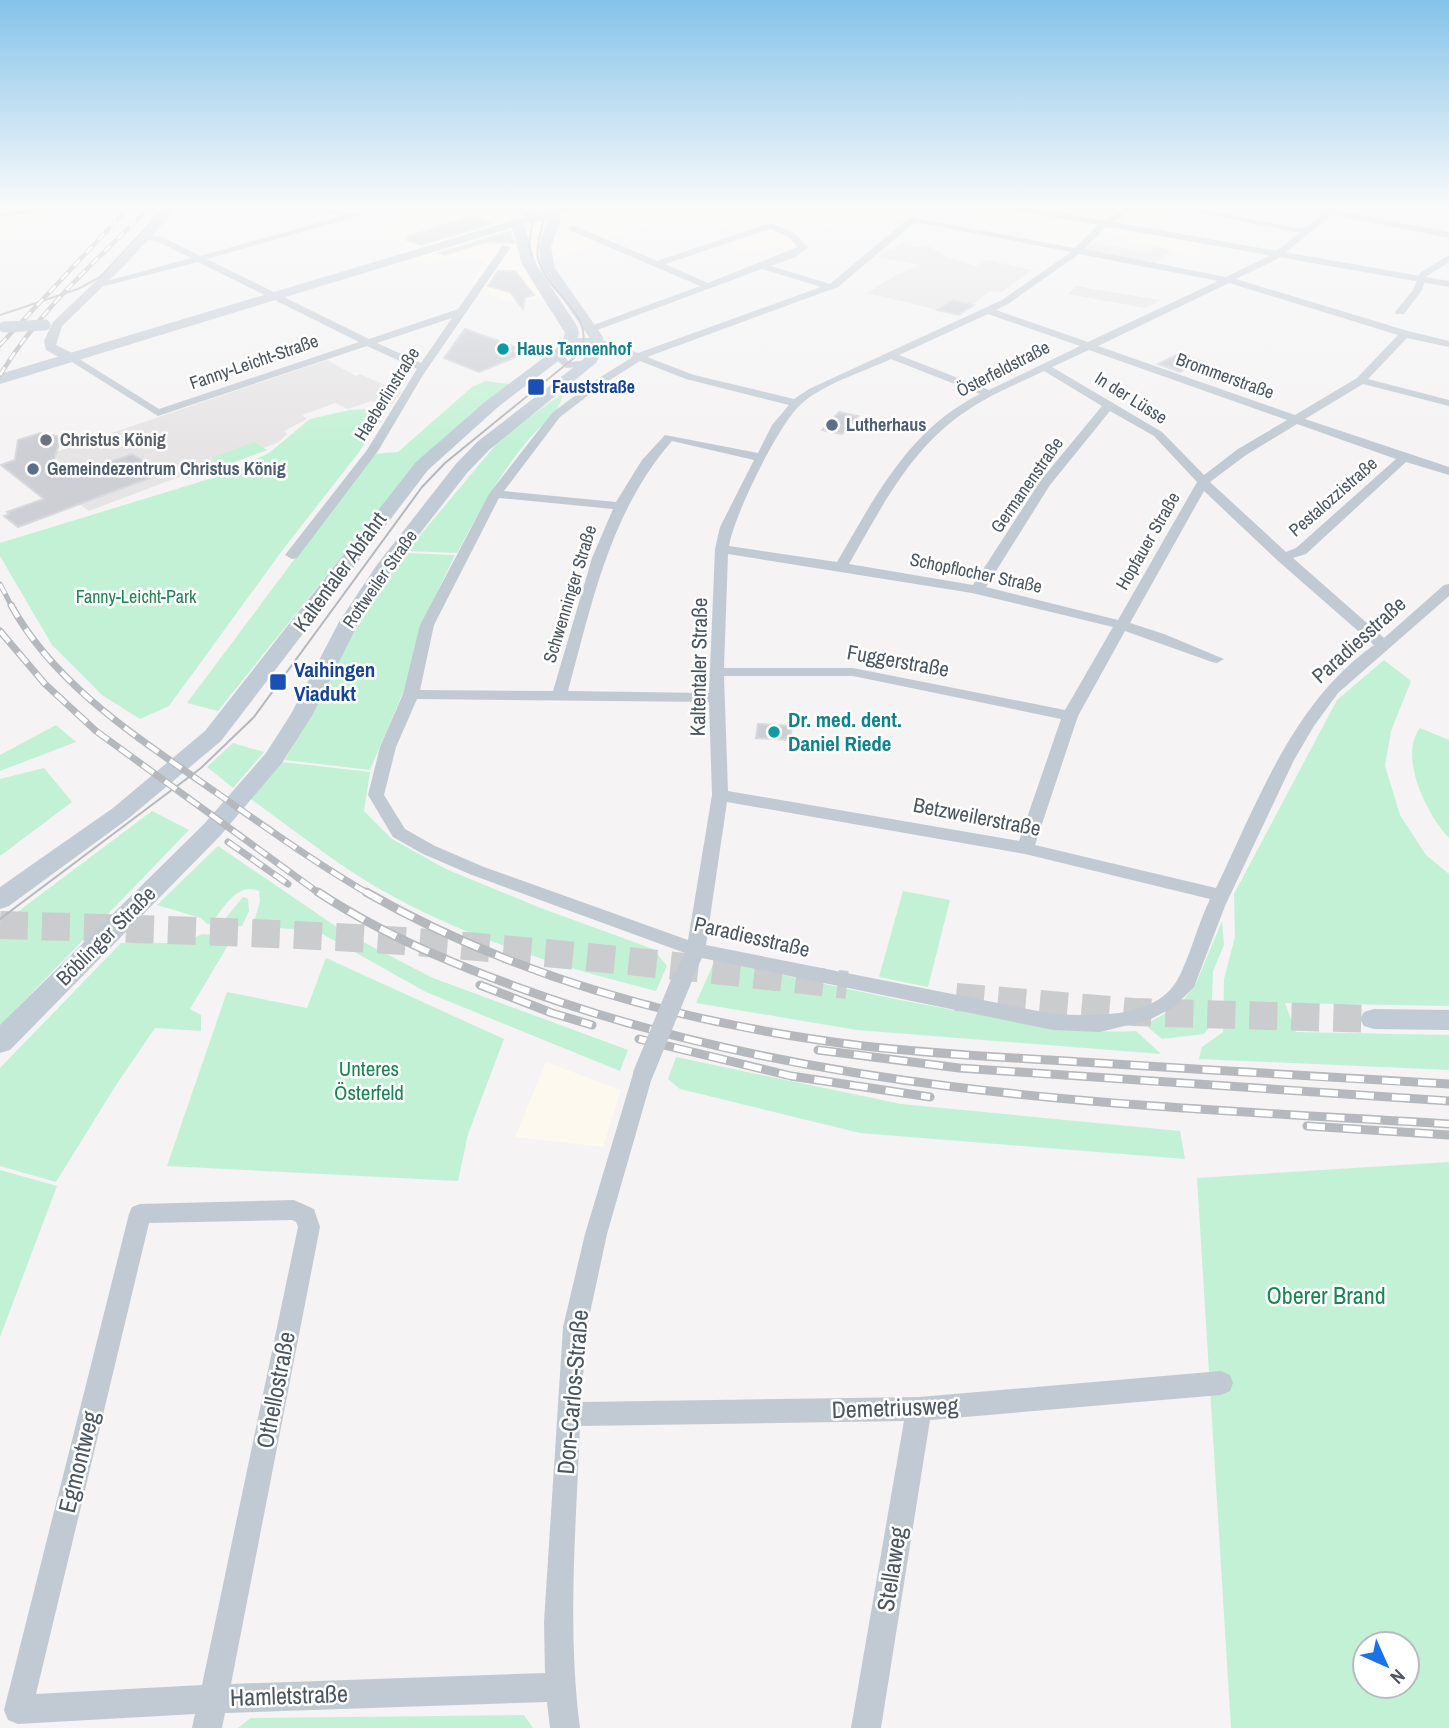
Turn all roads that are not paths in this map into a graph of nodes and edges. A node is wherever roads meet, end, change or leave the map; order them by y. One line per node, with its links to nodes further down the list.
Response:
1 (98, 287): 17 (street)
2 (255, 287): 13 (street)
3 (300, 287): 13 (main road)
4 (478, 287): 14 (street, Haeberlinstraße)
5 (544, 287): 21 (main road)
6 (561, 287): 20 (main road)
7 (707, 287): 20 (street)
8 (831, 287): 28 (street)
9 (1028, 287): 15 (street)
10 (1214, 287): 24 (street, Österfeldstraße)
11 (1250, 287): 19 (street)
12 (1418, 287): 16 (street)
13 (272, 295): 22 (street); 26 (main road)
14 (462, 310): 22 (street, Fanny-Leicht-Straße); 30 (street, Haeberlinstraße)
15 (990, 311): 24 (street, Brommerstraße); 25 (street)
16 (1400, 312)
17 (51, 325): 18 (street, bridge); 26 (street)
18 (1, 327)
19 (1405, 334): 23 (street); 33 (street, Hopfauer Straße)
20 (595, 335): 21 (street); 28 (street); 29 (main road)
21 (572, 340): 27 (main road)
22 (367, 342): 26 (street, Fanny-Leicht-Straße); 30 (street)
23 (1449, 344)
24 (1091, 346): 31 (street, Österfeldstraße); 38 (street, Brommerstraße)
25 (890, 355): 34 (street); 35 (street)
26 (69, 356): 32 (main road)
27 (558, 356): 29 (street); 65 (main road, Kaltentaler Abfahrt)
28 (636, 356): 29 (street); 35 (street); 43 (street, Paradiesstraße)
29 (591, 362): 62 (main road, Rottweiler Straße)
30 (424, 367): 48 (street, Haeberlinstraße)
31 (1044, 367): 34 (street, Österfeldstraße); 37 (street, In der Lüsse)
32 (6, 377)
33 (1361, 380): 36 (street); 38 (street, Hopfauer Straße)
34 (989, 394): 50 (street, Österfeldstraße)
35 (796, 403): 39 (street, Kaltentaler Straße)
36 (1449, 403)
37 (1110, 404): 42 (street, In der Lüsse); 52 (street, Germanenstraße)
38 (1295, 419): 40 (street, Brommerstraße); 42 (street, Hopfauer Straße)
39 (760, 457): 46 (street, Schwenninger Straße); 47 (street, Kaltentaler Straße)
40 (1404, 458): 41 (street, Brommerstraße); 49 (street, Pestalozzistraße)
41 (1449, 471)
42 (1203, 482): 44 (street, In der Lüsse); 45 (street, Hopfauer Straße)
43 (495, 494): 46 (street); 57 (street, Paradiesstraße)
44 (1220, 500): 45 (street); 49 (street, In der Lüsse)
45 (1194, 501): 53 (street, Hopfauer Straße)
46 (621, 506): 58 (street, Schwenninger Straße)
47 (722, 548): 50 (street, Schopflocher Straße); 56 (street, Kaltentaler Straße)
48 (292, 555)
49 (1282, 556): 54 (street, In der Lüsse)
50 (841, 566): 52 (street, Schopflocher Straße)
51 (1449, 587): 54 (street, Paradiesstraße)
52 (977, 590): 53 (street, Schopflocher Straße)
53 (1122, 625): 55 (street, Schopflocher Straße); 60 (street, Hopfauer Straße)
54 (1384, 646): 64 (street, Paradiesstraße)
55 (1217, 659)
56 (716, 672): 59 (street, Kaltentaler Straße); 60 (street, Fuggerstraße)
57 (411, 694): 58 (street); 66 (street, Paradiesstraße)
58 (559, 696): 59 (street)
59 (718, 698): 61 (street, Kaltentaler Straße)
60 (1070, 716): 63 (street, Hopfauer Straße)
61 (720, 795): 63 (street, Betzweilerstraße); 66 (street, Kaltentaler Straße)
62 (212, 830): 69 (main road, Böblinger Straße)
63 (1025, 848): 64 (street, Betzweilerstraße)
64 (1222, 896): 66 (street, Paradiesstraße)
65 (0, 900)
66 (696, 950): 73 (street, Don-Carlos-Straße, bridge)
67 (1374, 1019): 68 (main road)
68 (1449, 1020)
69 (0, 1042)
70 (140, 1213): 75 (street, Othellostraße); 76 (street, Egmontweg)
71 (1221, 1383): 72 (street, Demetriusweg)
72 (919, 1409): 73 (street, Demetriusweg); 79 (street, Stellaweg)
73 (568, 1415): 74 (street, Don-Carlos-Straße)
74 (560, 1687): 75 (street, Hamletstraße); 78 (street, Don-Carlos-Straße)
75 (213, 1699): 76 (street, Hamletstraße); 77 (street, Othellostraße)
76 (18, 1710)
77 (207, 1728)
78 (565, 1728)
79 (866, 1728)

